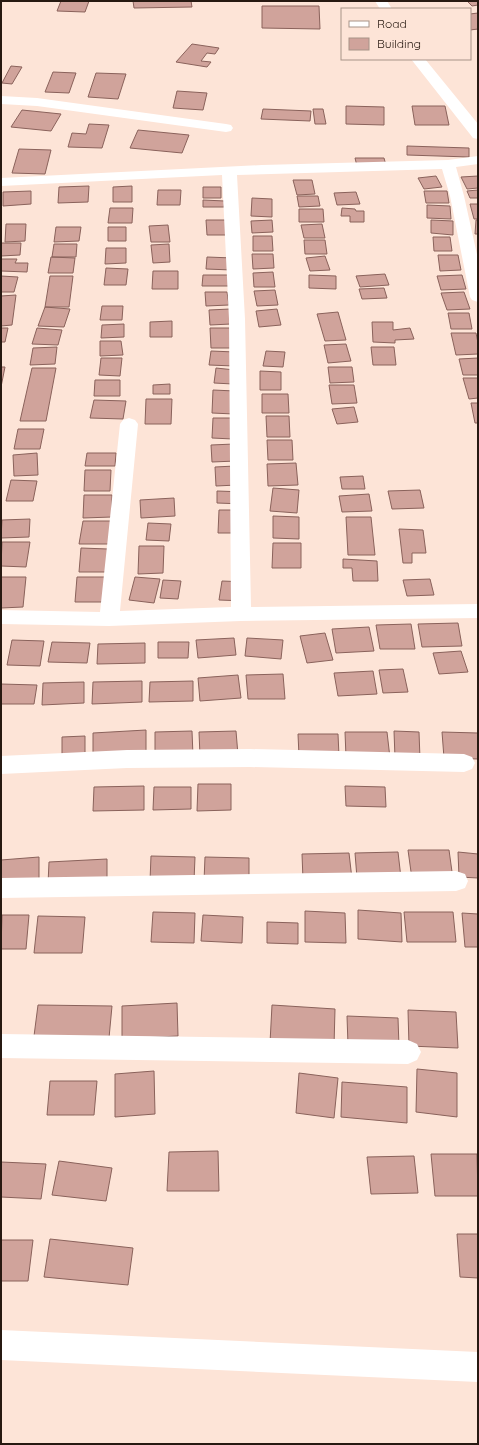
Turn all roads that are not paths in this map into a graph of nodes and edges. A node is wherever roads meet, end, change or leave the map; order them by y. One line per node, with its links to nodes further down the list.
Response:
1 (419, 60): 4 (street)
2 (1, 100): 3 (street)
3 (226, 128)
4 (478, 135)
5 (478, 160): 6 (street)
6 (448, 164): 7 (street); 9 (street)
7 (229, 171): 8 (street); 12 (street)
8 (1, 182)
9 (478, 297)
10 (129, 424): 14 (street)
11 (478, 611): 12 (street)
12 (241, 614): 14 (street)
13 (1, 617): 14 (street)
14 (110, 618)
15 (464, 762): 16 (street)
16 (1, 765)
17 (456, 881): 18 (street)
18 (1, 888)
19 (1, 1046): 20 (street)
20 (408, 1052)
21 (1, 1345): 22 (street)
22 (478, 1367)

